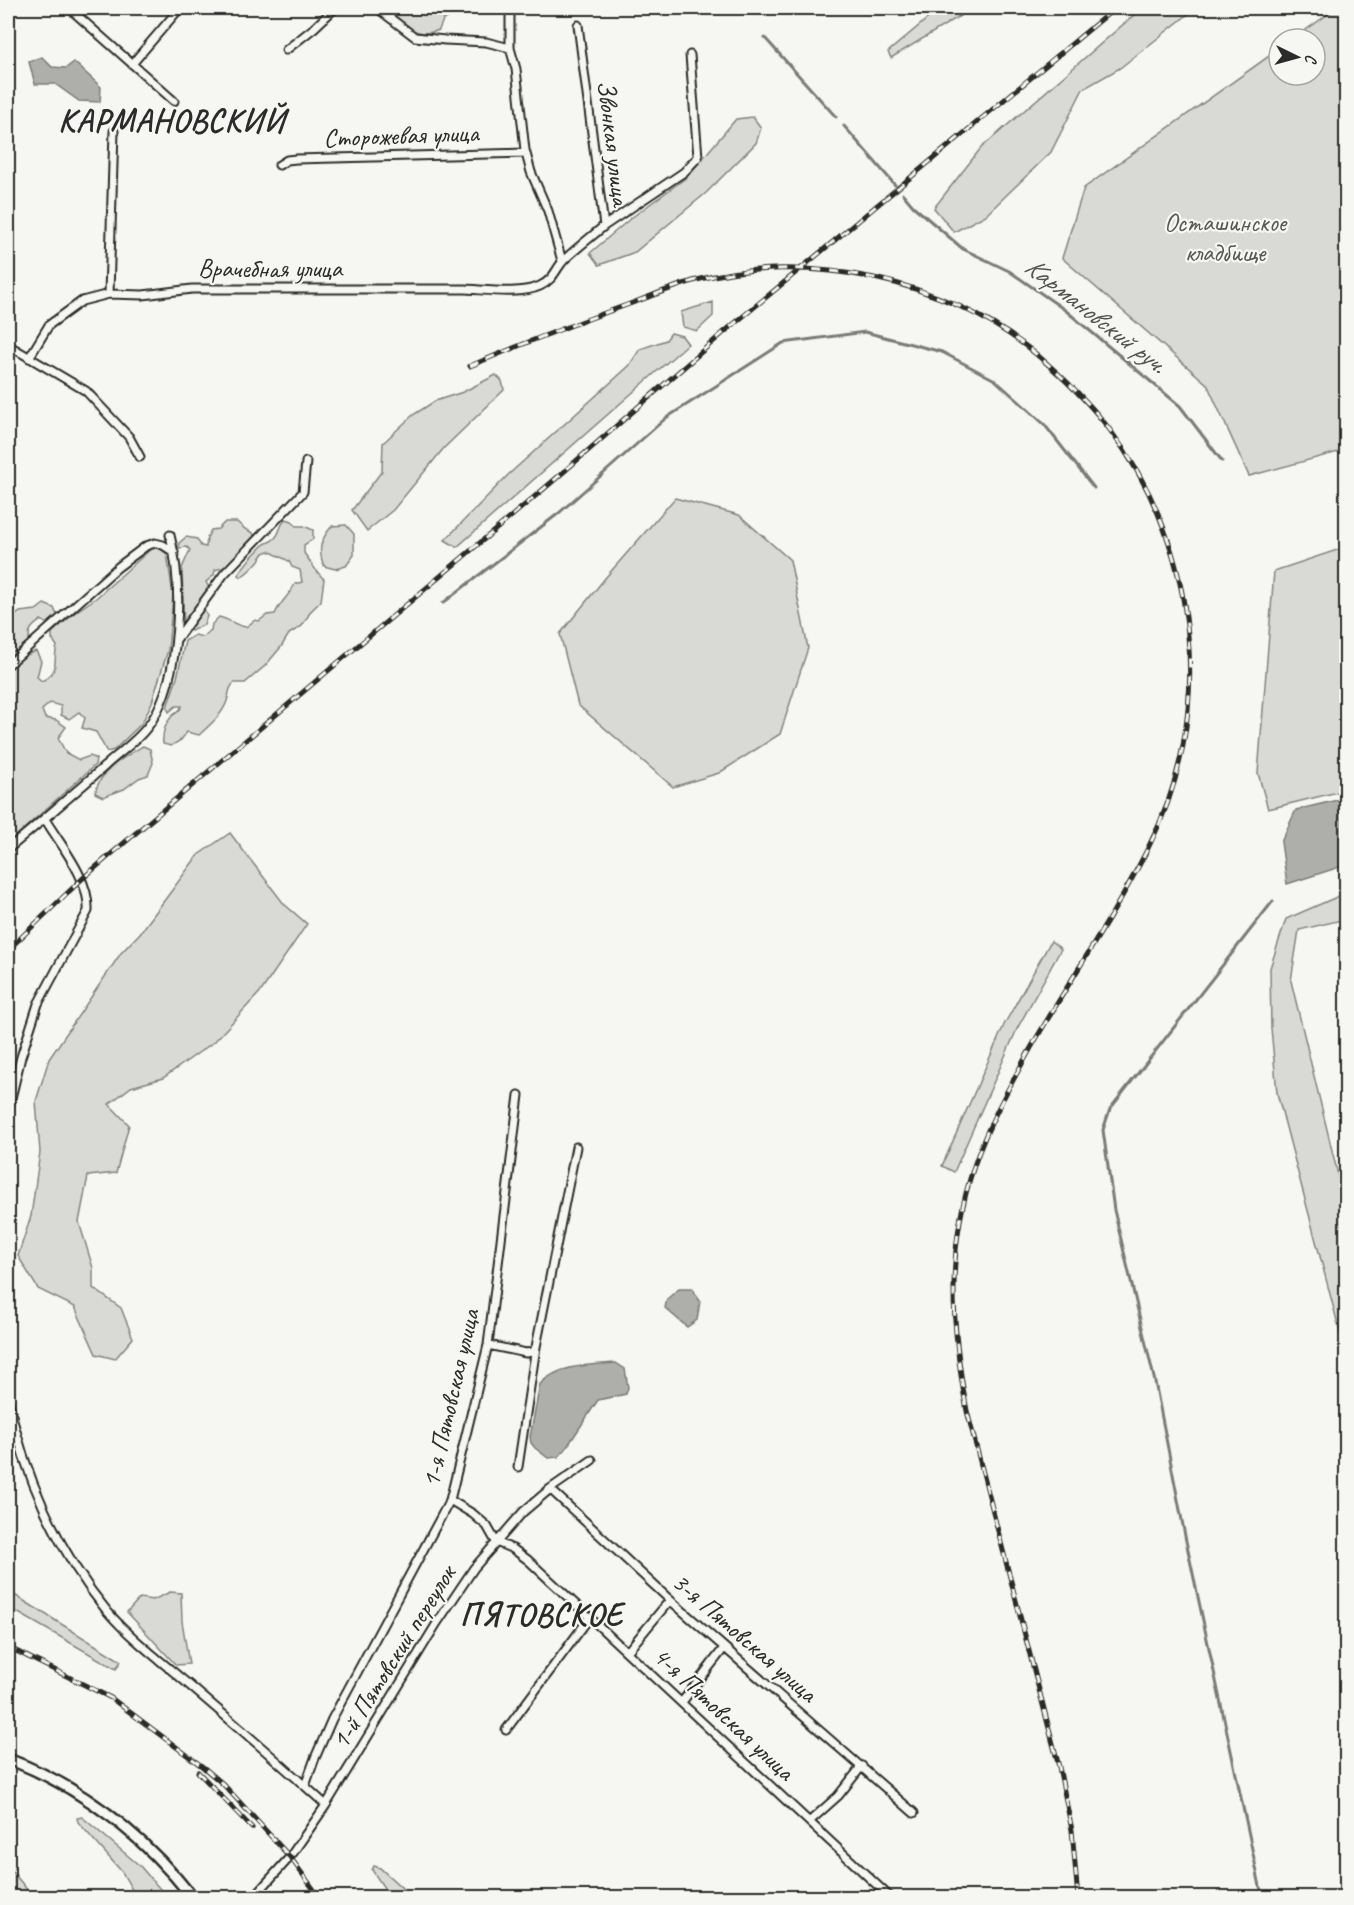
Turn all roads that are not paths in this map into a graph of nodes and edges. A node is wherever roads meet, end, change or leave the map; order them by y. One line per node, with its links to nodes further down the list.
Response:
1 (69, 8): 10 (street)
2 (180, 8): 10 (street)
3 (335, 8): 8 (street)
4 (510, 8): 7 (street)
5 (381, 10): 7 (street)
6 (578, 25): 15 (street, Звонкая улица)
7 (510, 48): 13 (street)
8 (286, 50)
9 (690, 55): 15 (street, Звонкая улица)
10 (132, 64): 11 (street)
11 (174, 101)
12 (114, 130): 17 (street)
13 (525, 153): 14 (street, Сторожевая улица); 16 (street)
14 (279, 165)
15 (604, 226): 16 (street)
16 (562, 261): 17 (street, Врачебная улица)
17 (109, 294): 19 (street, Врачебная улица)
18 (8, 345): 19 (street)
19 (29, 358): 20 (street)
20 (140, 457)
21 (306, 462): 24 (street)
22 (170, 535): 23 (street)
23 (174, 552): 24 (street); 25 (street)
24 (176, 640): 26 (street)
25 (8, 665)
26 (45, 819): 27 (street); 29 (street)
27 (8, 849)
28 (519, 1095): 31 (street, 1-я Пятовская улица)
29 (8, 1112)
30 (576, 1147): 32 (street)
31 (488, 1345): 32 (street); 37 (street, 1-я Пятовская улица)
32 (536, 1347): 35 (street)
33 (8, 1398): 47 (street)
34 (592, 1460): 36 (street, 1-й Пятовский переулок)
35 (518, 1467)
36 (550, 1489): 38 (street, 1-й Пятовский переулок); 39 (street, 3-я Пятовская улица)
37 (450, 1500): 38 (street); 47 (street, 1-я Пятовская улица)
38 (496, 1542): 40 (street, 4-я Пятовская улица); 48 (street, 1-й Пятовский переулок)
39 (670, 1600): 41 (street, 3-я Пятовская улица); 42 (street)
40 (590, 1617): 42 (street, 4-я Пятовская улица); 44 (street)
41 (724, 1648): 43 (street); 46 (street, 3-я Пятовская улица)
42 (627, 1652): 43 (street, 4-я Пятовская улица)
43 (682, 1702): 50 (street, 4-я Пятовская улица)
44 (506, 1730)
45 (8, 1759): 51 (street)
46 (862, 1766): 49 (street, 3-я Пятовская улица); 50 (street)
47 (305, 1786): 48 (street)
48 (326, 1805): 52 (street, 1-й Пятовский переулок)
49 (914, 1813)
50 (810, 1821): 53 (street, 4-я Пятовская улица)
51 (193, 1898)
52 (253, 1898)
53 (891, 1898)

